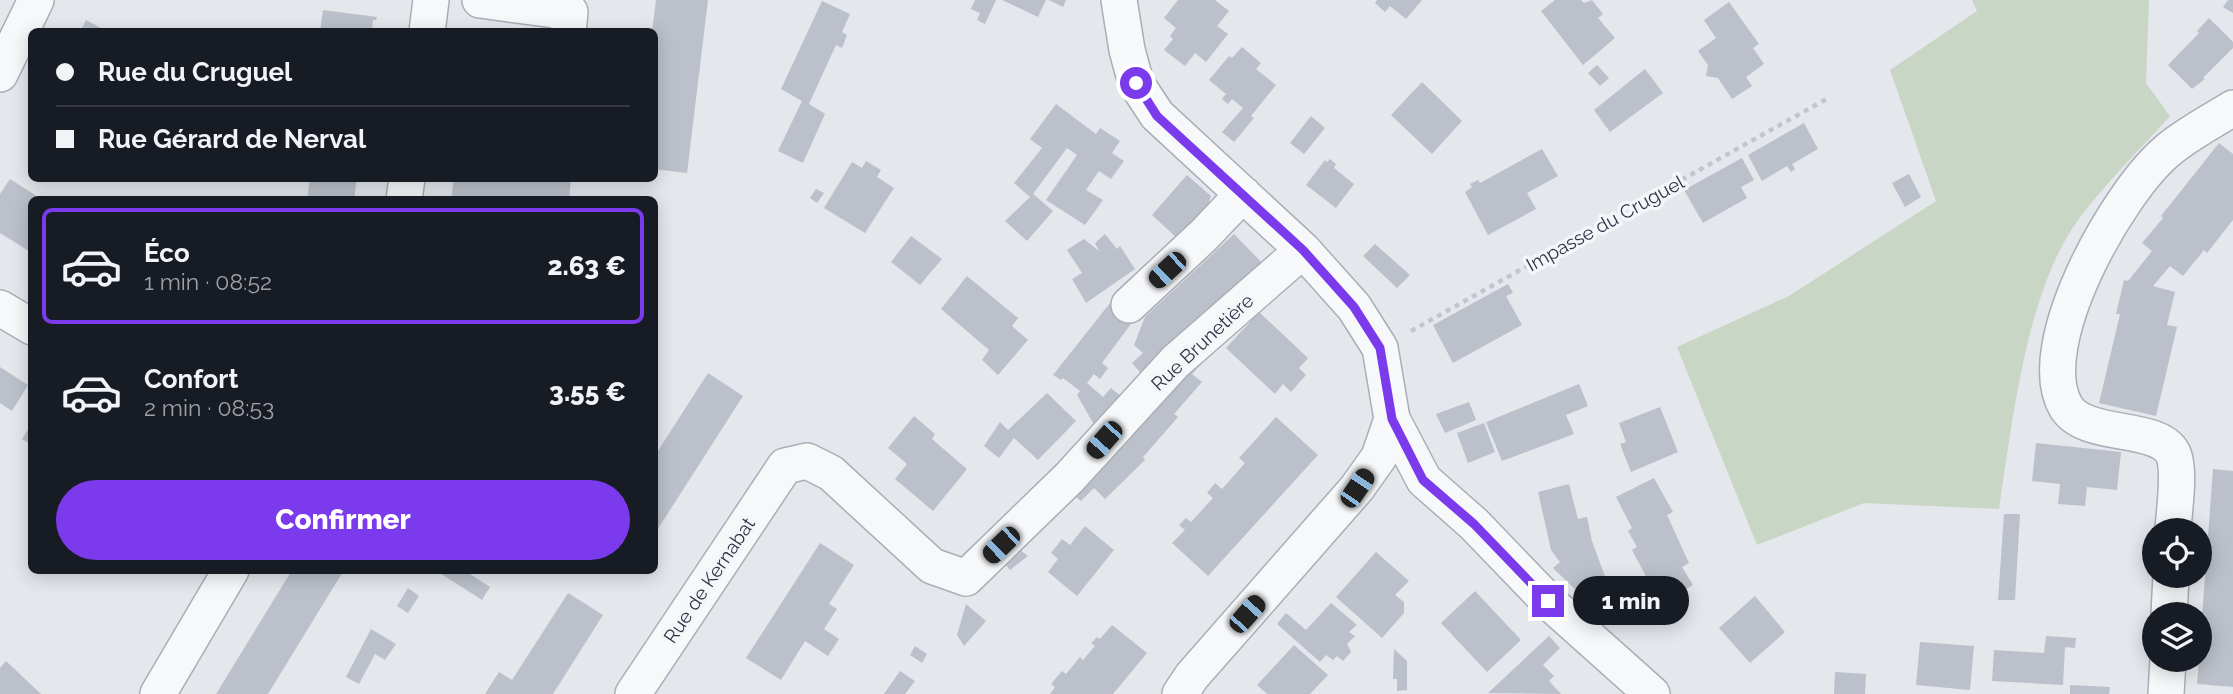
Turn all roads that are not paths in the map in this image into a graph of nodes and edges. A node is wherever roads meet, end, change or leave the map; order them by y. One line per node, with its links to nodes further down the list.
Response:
1 (36, 0): 7 (street)
2 (431, 0): 5 (street)
3 (480, 0): 6 (street)
4 (1118, 0): 9 (street)
5 (428, 28)
6 (568, 28)
7 (0, 74)
8 (2233, 108): 18 (street)
9 (1243, 194): 10 (street); 11 (street)
10 (1303, 250): 14 (street); 15 (street, Rue Brunetière)
11 (1129, 305)
12 (0, 308): 13 (street)
13 (28, 325)
14 (1392, 419): 16 (street); 17 (street)
15 (785, 466): 22 (street, Rue de Kernabat)
16 (1423, 480): 17 (street); 24 (street)
17 (1357, 488): 23 (street)
18 (2174, 518)
19 (229, 574): 21 (street)
20 (2167, 672): 25 (street)
21 (158, 694)
22 (633, 694)
23 (1180, 694)
24 (1652, 694)
25 (2166, 694)

